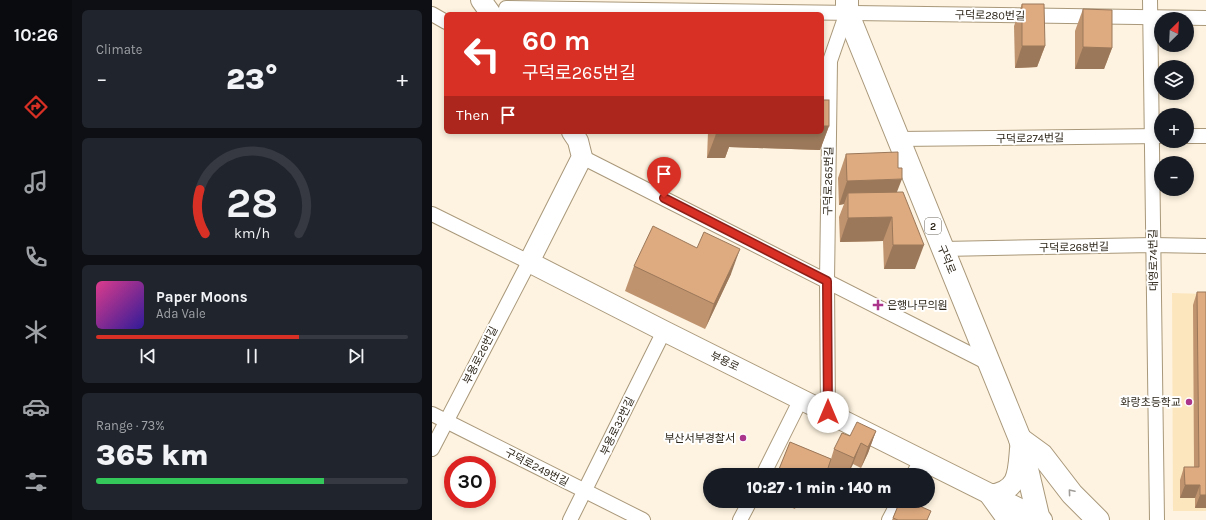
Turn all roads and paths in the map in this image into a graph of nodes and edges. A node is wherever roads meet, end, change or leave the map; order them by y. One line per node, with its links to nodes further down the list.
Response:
1 (481, 0): 4 (main road)
2 (1150, 0): 6 (street, 대영로74번길)
3 (847, 6): 4 (street, 구덕로280번길); 6 (street, 구덕로280번길); 14 (main road, 구덕로 / 2); 22 (street, 구덕로265번길)
4 (502, 9)
5 (432, 14): 8 (street)
6 (1150, 17): 7 (street, 구덕로280번길); 9 (street, 대영로74번길)
7 (1206, 18)
8 (444, 21)
9 (1155, 108)
10 (573, 134): 16 (main road)
11 (1154, 136): 14 (street, 구덕로274번길)
12 (1194, 136): 13 (street)
13 (1206, 136)
14 (898, 139): 20 (main road, 구덕로 / 2)
15 (1156, 148): 18 (street, 대영로74번길)
16 (582, 157): 21 (main road); 22 (street)
17 (432, 214): 21 (street, 부용로)
18 (1153, 245): 19 (street, 구덕로268번길); 20 (street, 구덕로268번길); 44 (street, 대영로74번길)
19 (1206, 246)
20 (943, 249): 24 (main road, 구덕로 / 2)
21 (529, 262): 23 (main road, 부용로); 28 (street, 부용로26번길)
22 (827, 281): 24 (street); 26 (street)
23 (664, 331): 25 (main road, 부용로); 33 (street, 부용로32번길)
24 (990, 364): 29 (main road, 구덕로 / 2)
25 (801, 399): 26 (main road, 부용로); 32 (street)
26 (828, 412): 31 (main road, 부용로)
27 (432, 414): 28 (street, 구덕로249번길)
28 (446, 421): 30 (street, 부용로26번길); 33 (street, 구덕로249번길)
29 (1020, 439): 34 (main road); 42 (main road, 구덕로 / 2); 43 (main road, one-way to 29)
30 (432, 449)
31 (917, 467): 34 (main road, 부용로)
32 (766, 468)
33 (584, 491): 37 (street, 부용로32번길); 38 (street, 구덕로249번길)
34 (991, 494): 41 (main road); 42 (main road, 부용로)
35 (746, 508): 39 (street)
36 (895, 508): 40 (street)
37 (570, 520)
38 (643, 520)
39 (740, 520)
40 (889, 520)
41 (1009, 520)
42 (1040, 520)
43 (1098, 520)
44 (1157, 520)

